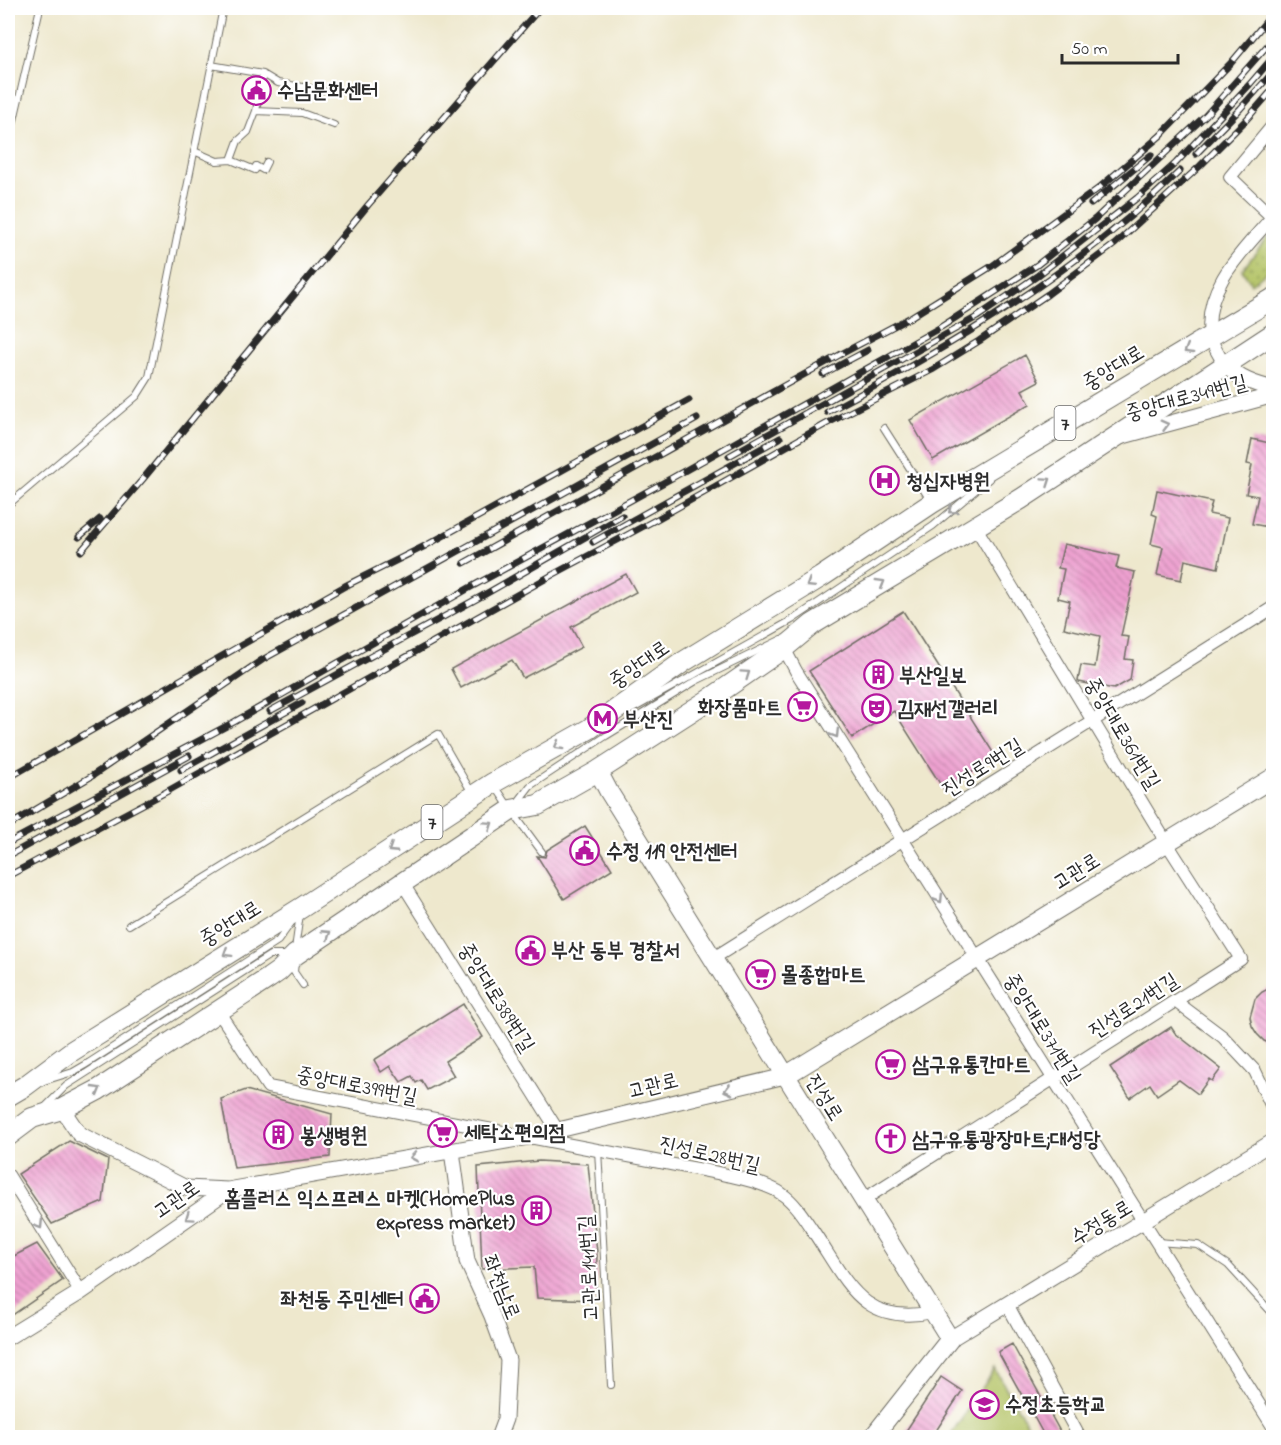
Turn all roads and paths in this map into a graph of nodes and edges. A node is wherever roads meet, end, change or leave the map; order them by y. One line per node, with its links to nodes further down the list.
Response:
1 (40, 8): 9 (lane)
2 (223, 8): 3 (lane)
3 (211, 65): 4 (lane); 10 (lane)
4 (263, 74): 5 (lane); 6 (lane)
5 (322, 90)
6 (256, 111): 8 (lane); 11 (lane)
7 (1274, 124): 13 (street)
8 (334, 125)
9 (8, 146)
10 (194, 151): 11 (lane); 24 (lane)
11 (231, 160): 12 (lane)
12 (267, 162)
13 (1273, 216): 16 (street)
14 (1274, 298): 16 (main road, 중앙대로 / 7)
15 (1274, 333): 17 (main road, 7)
16 (1210, 337): 17 (street); 22 (main road, 중앙대로 / 7, one-way to 22)
17 (1224, 364): 18 (street); 21 (main road, 7)
18 (1274, 389)
19 (1274, 395): 21 (street, 중앙대로349번길, one-way to 19)
20 (884, 428): 23 (lane)
21 (1109, 440): 25 (main road, 7, one-way to 21)
22 (1029, 445): 23 (main road, 중앙대로 / 7); 30 (lane, one-way to 30)
23 (932, 503): 30 (main road, 중앙대로 / 7, one-way to 30)
24 (8, 505)
25 (975, 526): 27 (main road, 7, one-way to 25); 29 (street, 중앙대로361번길)
26 (1274, 607): 29 (street, 진성로9번길)
27 (813, 624): 28 (main road, 7); 35 (lane)
28 (784, 648): 31 (main road, 7, one-way to 28); 36 (street, 중앙대로371번길, one-way to 36)
29 (1093, 720): 36 (street, 진성로9번길); 37 (street, 중앙대로361번길)
30 (589, 729): 33 (main road, 중앙대로 / 7, one-way to 33)
31 (598, 771): 35 (main road, 7); 43 (main road, 진성로)
32 (1274, 777): 37 (main road, 고관로)
33 (493, 783): 34 (main road, 중앙대로 / 7); 35 (lane)
34 (474, 796): 40 (main road, 중앙대로 / 7, one-way to 40); 41 (lane)
35 (511, 810): 38 (lane); 39 (main road, 7, one-way to 35)
36 (902, 840): 43 (street, 진성로9번길); 44 (street, 중앙대로371번길, one-way to 44)
37 (1166, 842): 44 (main road, 고관로); 45 (street, 중앙대로361번길)
38 (542, 852)
39 (403, 884): 42 (main road, 7, one-way to 39); 55 (street, 중앙대로389번길)
40 (301, 908): 42 (lane); 51 (main road, 중앙대로 / 7, one-way to 51)
41 (129, 925)
42 (295, 955): 46 (lane); 48 (main road, 7); 54 (lane)
43 (712, 959): 49 (main road, 진성로)
44 (976, 959): 49 (main road, 고관로); 50 (street, 중앙대로371번길)
45 (1241, 959): 47 (street, 진성로21번길)
46 (303, 985)
47 (1175, 1001): 50 (street, 진성로21번길); 53 (street)
48 (218, 1011): 52 (main road, 7, one-way to 48); 57 (street, 중앙대로399번길)
49 (785, 1076): 55 (street, 고관로, one-way to 55); 63 (main road, 진성로)
50 (1053, 1079): 63 (street, 진성로21번길); 64 (street, 중앙대로371번길)
51 (16, 1091)
52 (62, 1108): 54 (main road, 7); 62 (street)
53 (1274, 1111)
54 (32, 1118): 56 (main road, 7)
55 (558, 1131): 57 (street, 고관로)
56 (8, 1136)
57 (529, 1137): 59 (street, 진성로28번길); 60 (street, 고관로)
58 (1274, 1141): 64 (street, 수정동로)
59 (598, 1150): 68 (street, 진성로28번길); 72 (lane, 고관로141번길)
60 (452, 1151): 62 (street, 고관로, one-way to 62); 74 (street, 좌천남로)
61 (8, 1175): 66 (street, one-way to 66)
62 (228, 1190): 66 (street, 고관로, one-way to 66)
63 (863, 1200): 68 (main road, 진성로)
64 (1143, 1221): 65 (street, 중앙대로371번길); 67 (street, 수정동로)
65 (1156, 1242): 69 (lane); 73 (street, 중앙대로371번길)
66 (81, 1292): 70 (street, 고관로)
67 (1007, 1304): 71 (street, 수정동로); 76 (street)
68 (933, 1312): 71 (main road, 진성로)
69 (1274, 1315)
70 (8, 1337)
71 (950, 1339): 75 (main road)
72 (611, 1385)
73 (1274, 1428)
74 (499, 1437)
75 (873, 1437)
76 (1080, 1437)

